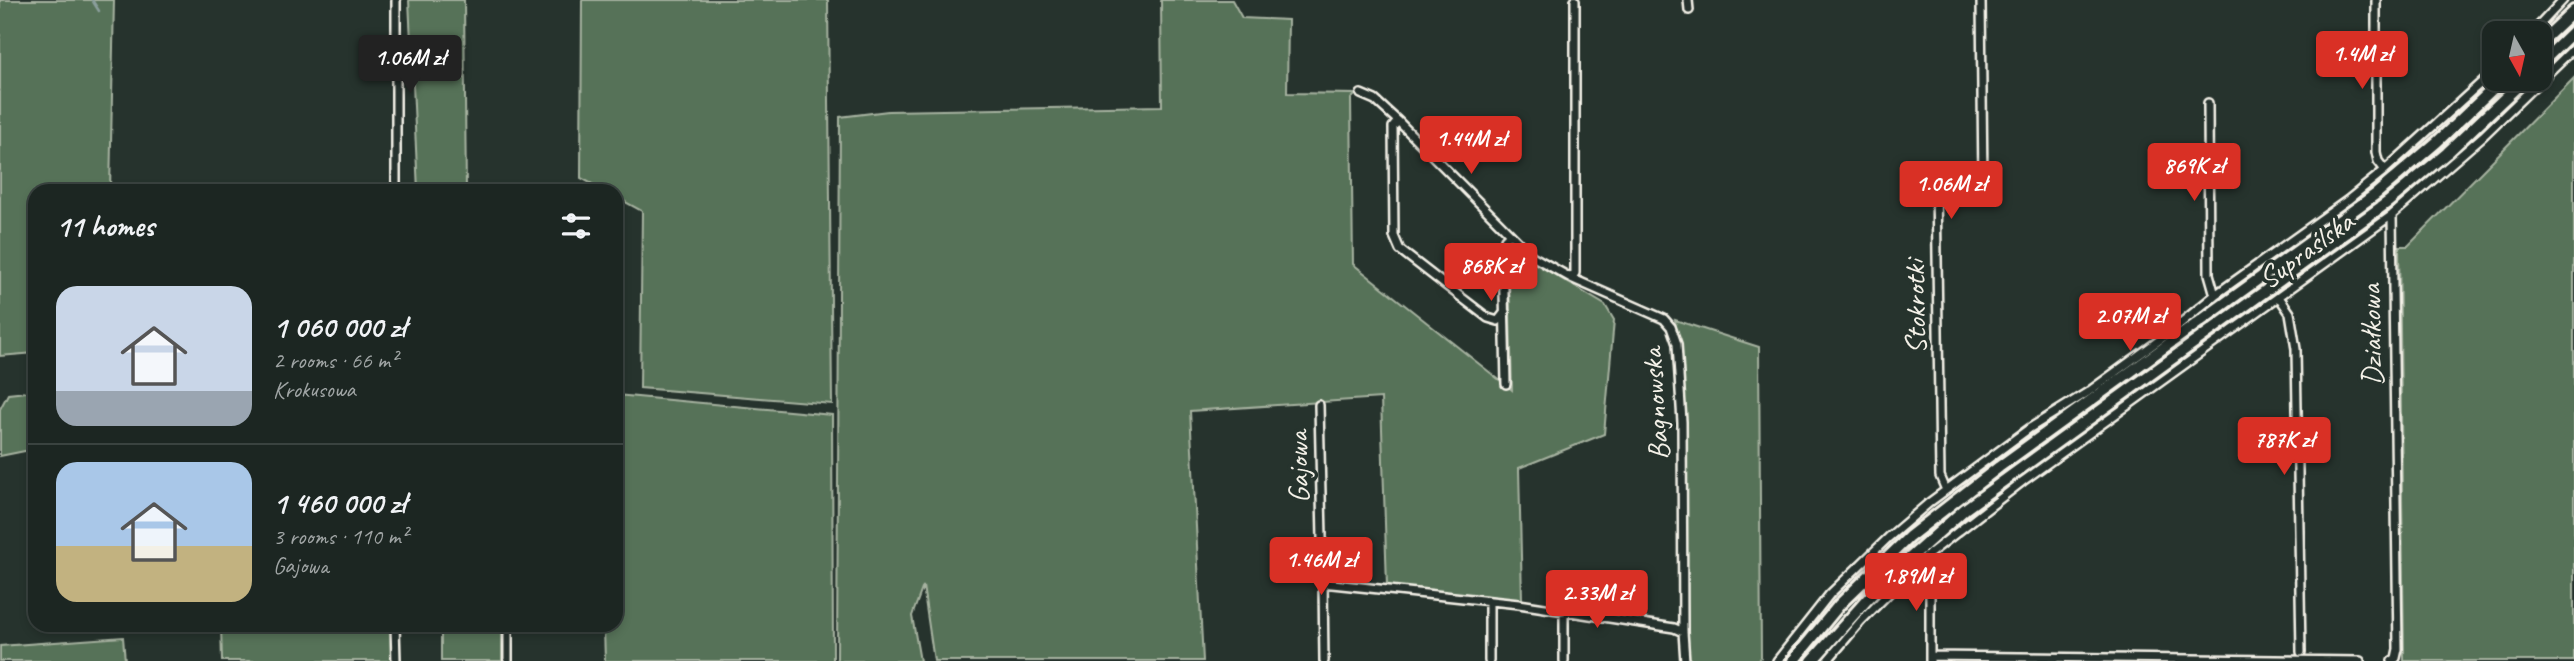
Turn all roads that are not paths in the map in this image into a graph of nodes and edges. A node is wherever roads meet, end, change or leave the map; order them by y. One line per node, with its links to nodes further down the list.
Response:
1 (396, 0): 21 (street)
2 (1575, 0): 24 (street)
3 (1689, 0): 7 (street)
4 (1981, 0): 30 (street, Stokrotki)
5 (2376, 0): 20 (street)
6 (2563, 0): 9 (street)
7 (1689, 10)
8 (2574, 11): 11 (main road)
9 (2543, 21)
10 (2574, 31): 13 (main road)
11 (2552, 32)
12 (2574, 48): 22 (street, Supraślska)
13 (2552, 52)
14 (2482, 82): 20 (street, Supraślska)
15 (2490, 91): 47 (main road)
16 (2512, 91): 48 (main road)
17 (1362, 94): 19 (street, Bagnowska)
18 (2208, 103): 25 (street)
19 (1398, 121): 23 (street, Bagnowska); 27 (street)
20 (2385, 170): 25 (street, Supraślska)
21 (396, 184)
22 (2392, 215): 26 (street, Supraślska); 51 (street, Działkowa)
23 (1509, 235): 24 (street, Bagnowska); 27 (street)
24 (1572, 278): 37 (street, Bagnowska)
25 (2215, 295): 30 (street, Supraślska)
26 (2279, 298): 31 (street, Supraślska); 38 (street)
27 (1505, 312): 28 (street)
28 (1506, 384)
29 (1319, 405): 32 (street, Gajowa)
30 (1946, 490): 46 (street, Supraślska)
31 (1924, 558): 39 (street); 49 (street, Supraślska)
32 (1323, 583): 33 (street); 42 (street, Gajowa)
33 (1489, 601): 34 (street); 43 (street)
34 (1564, 611): 37 (street); 44 (street)
35 (395, 632): 40 (street)
36 (508, 632): 41 (street)
37 (1683, 632): 45 (street, Bagnowska)
38 (2301, 652)
39 (1930, 659): 50 (street)
40 (396, 661)
41 (508, 661)
42 (1324, 661)
43 (1489, 661)
44 (1564, 661)
45 (1685, 661)
46 (1777, 661)
47 (1793, 661)
48 (1812, 661)
49 (1827, 661)
50 (2360, 661)
51 (2392, 661)

